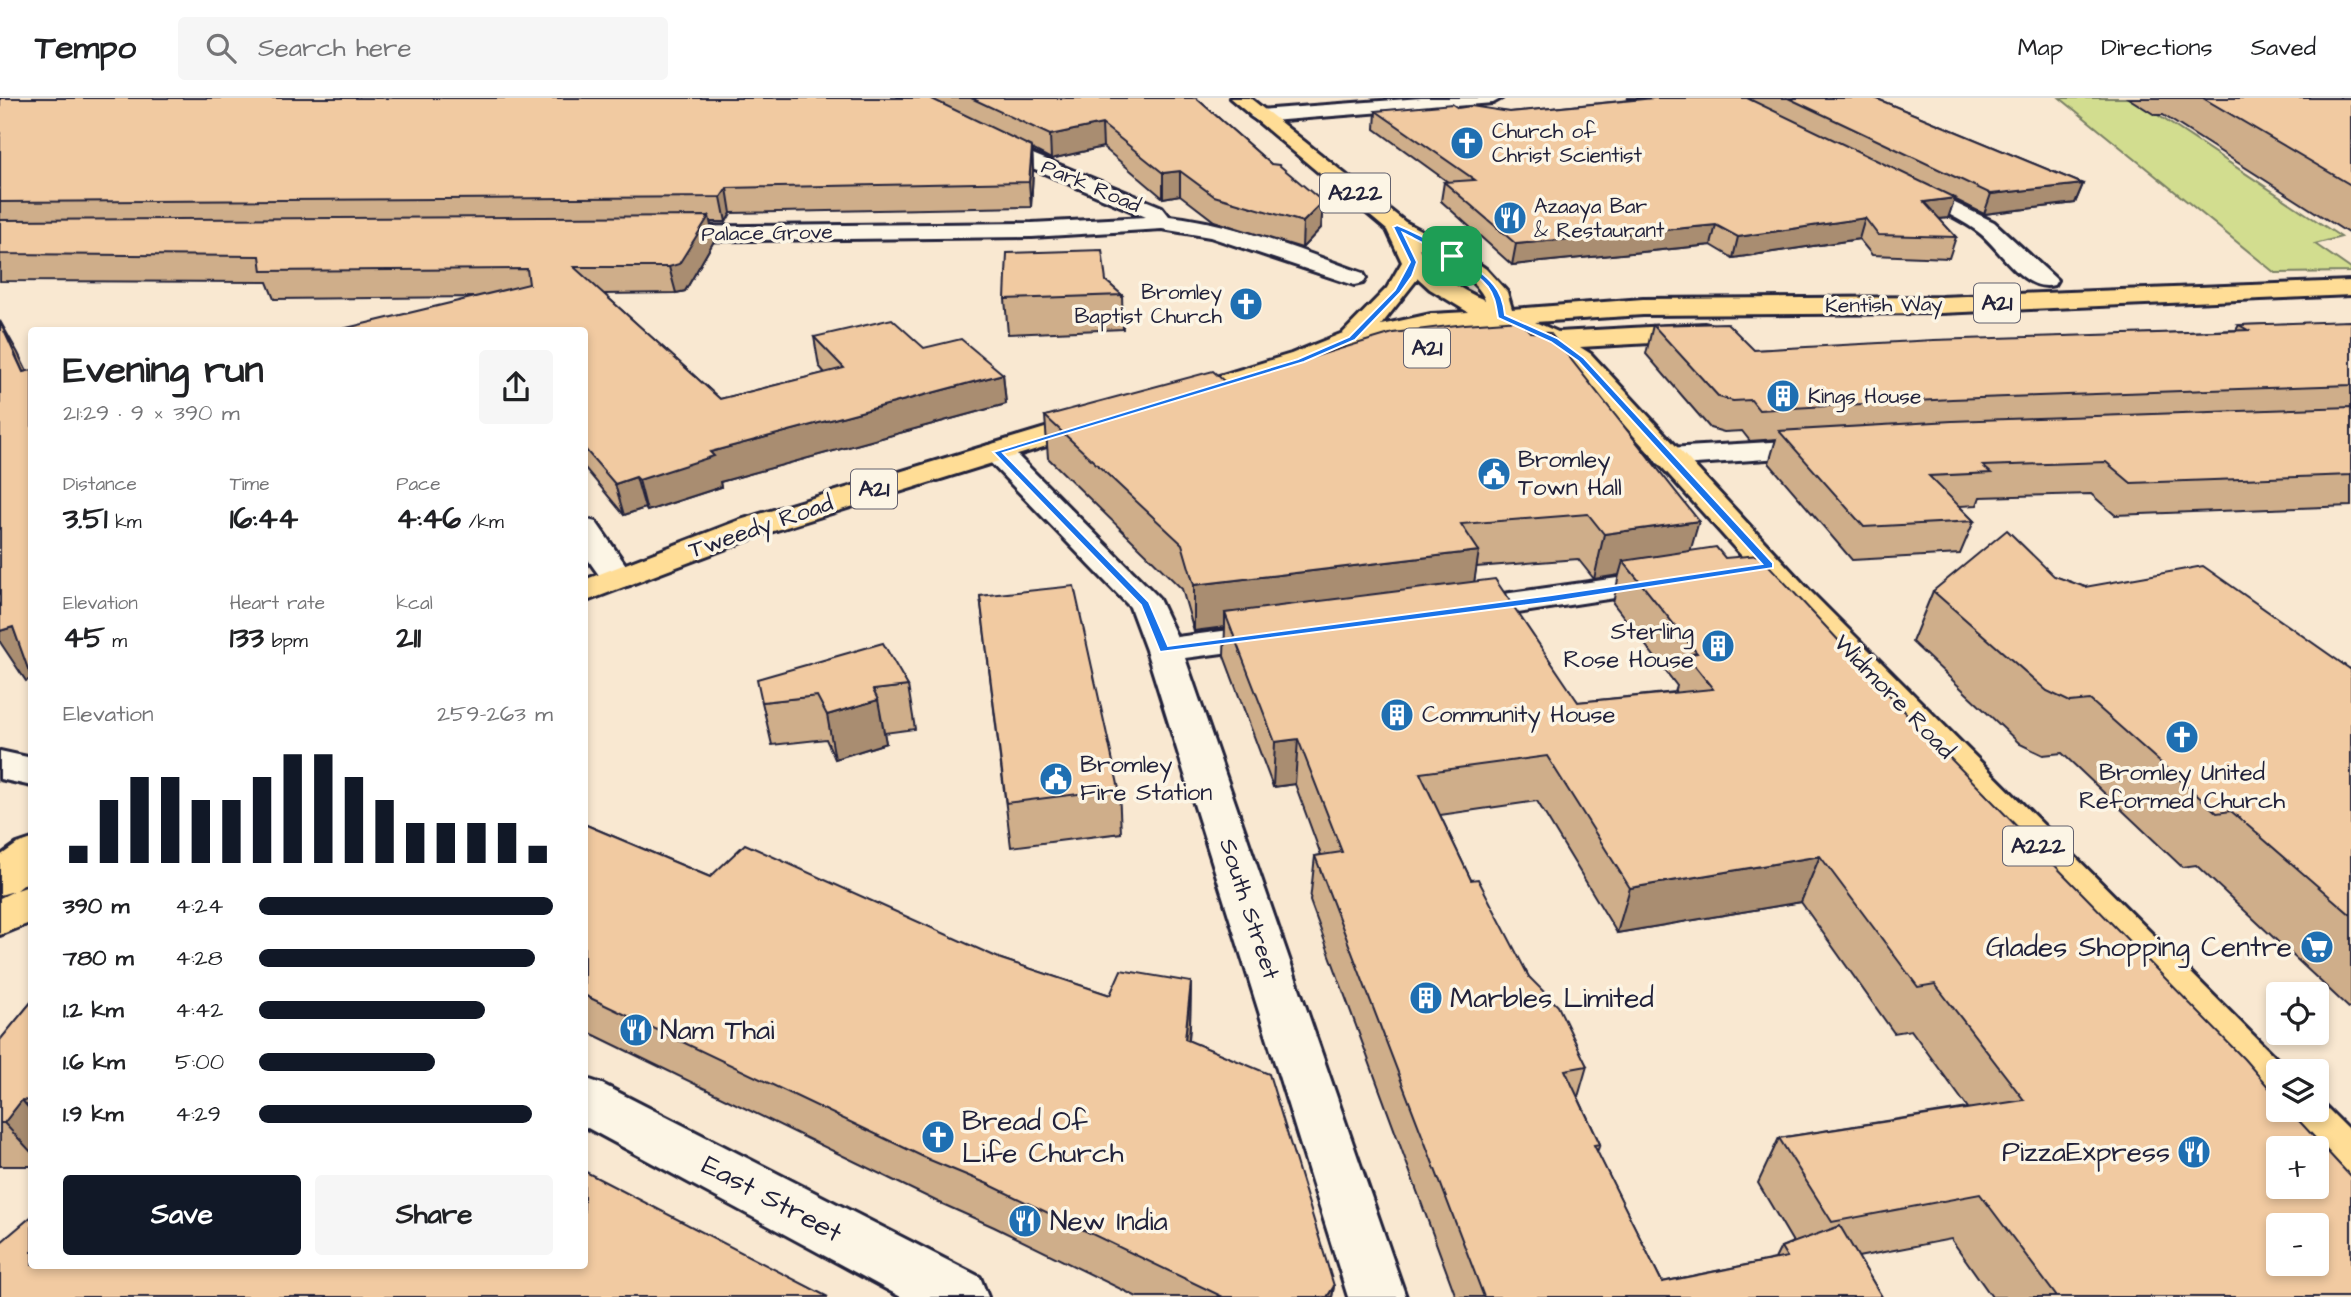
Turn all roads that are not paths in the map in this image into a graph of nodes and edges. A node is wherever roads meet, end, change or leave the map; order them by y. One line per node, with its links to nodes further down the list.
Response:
1 (908, 98): 6 (street, Park Road)
2 (1239, 98): 4 (main road, Widmore Road / A222)
3 (1493, 98): 4 (street)
4 (1259, 116): 7 (main road, Widmore Road / A222)
5 (1885, 175): 11 (street)
6 (1154, 221): 8 (street, Palace Grove); 10 (street, Park Road)
7 (1397, 227): 9 (main road, Widmore Road / A222); 13 (main road, Widmore Road / A222)
8 (639, 234)
9 (1414, 262): 13 (main road, Widmore Road / A222); 15 (main road)
10 (1354, 278)
11 (2015, 281)
12 (2351, 288): 13 (main road, Kentish Way / A21)
13 (1501, 316): 15 (main road, Tweedy Road / A21); 16 (main road, Widmore Road / A222)
14 (2229, 317): 16 (main road, Kentish Way / A21)
15 (1352, 339): 19 (main road, Tweedy Road / A21)
16 (1554, 340): 17 (main road, A21); 22 (main road, Widmore Road / A222)
17 (1500, 343)
18 (1427, 348): 19 (main road, Tweedy Road / A21)
19 (1301, 360): 21 (main road, Tweedy Road / A21)
20 (1845, 446): 22 (street)
21 (997, 452): 25 (main road, Tweedy Road / A21); 29 (street, South Street)
22 (1668, 457): 24 (main road, Widmore Road / A222)
23 (588, 535): 25 (street)
24 (1733, 571): 27 (street); 34 (main road, Widmore Road / A222)
25 (618, 578): 26 (main road, Tweedy Road / A21)
26 (588, 590)
27 (1427, 615)
28 (1303, 631): 29 (street)
29 (1164, 650): 39 (street, South Street)
30 (0, 765): 31 (street)
31 (28, 771)
32 (28, 904): 33 (main road)
33 (0, 918)
34 (2266, 1082)
35 (588, 1102): 38 (street, East Street)
36 (2306, 1122): 37 (main road)
37 (2351, 1168)
38 (960, 1297)
39 (1377, 1297)

